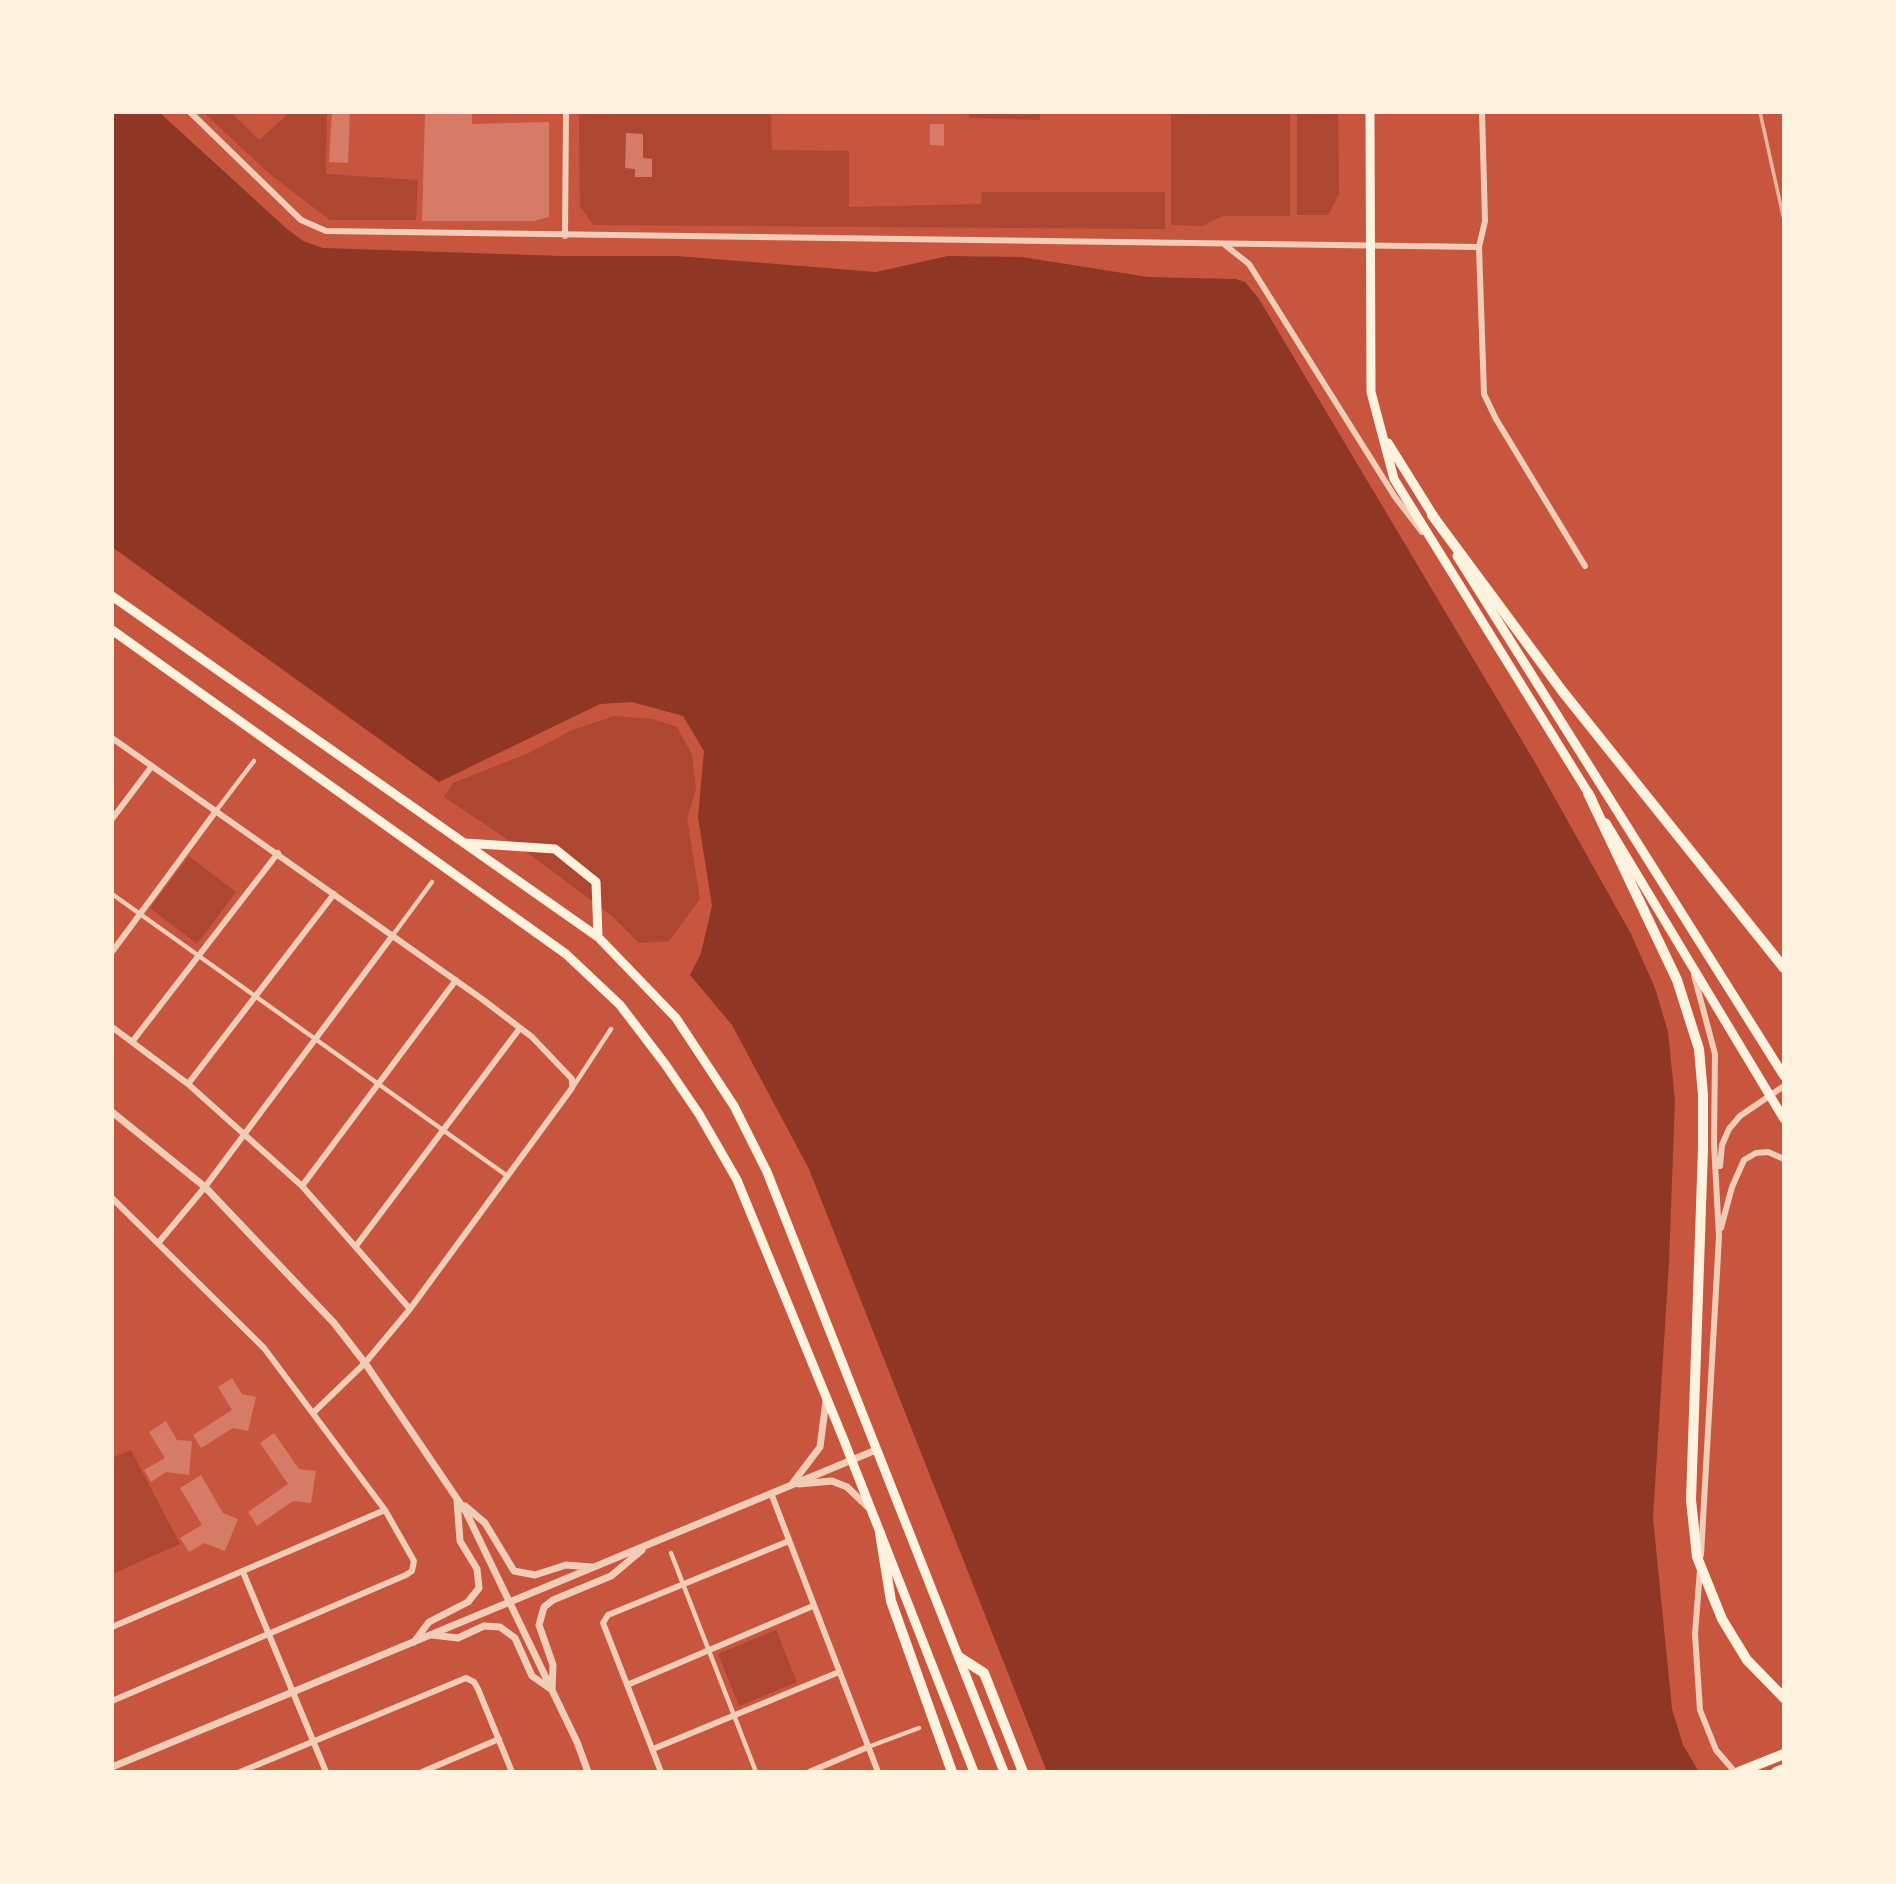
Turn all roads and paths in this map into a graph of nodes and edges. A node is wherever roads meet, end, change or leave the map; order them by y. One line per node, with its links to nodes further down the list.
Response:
1 (190, 112): 5 (street)
2 (566, 112): 5 (street)
3 (1370, 112): 7 (main road)
4 (1482, 112): 8 (street)
5 (565, 236): 6 (street)
6 (1223, 244): 7 (street); 11 (street)
7 (1369, 245): 8 (street); 9 (main road)
8 (1479, 247): 12 (street)
9 (1385, 439): 10 (main road); 11 (main road)
10 (1432, 515): 32 (highway); 40 (main road)
11 (1442, 557): 18 (main road)
12 (1585, 566)
13 (112, 596): 21 (main road)
14 (112, 630): 61 (main road)
15 (112, 738): 17 (street)
16 (254, 761): 19 (street)
17 (152, 766): 19 (street); 20 (street)
18 (1588, 793): 30 (main road); 89 (highway)
19 (216, 811): 22 (street); 26 (street)
20 (112, 819)
21 (464, 843): 28 (main road); 28 (main road)
22 (278, 853): 25 (street); 31 (street)
23 (432, 882): 27 (street)
24 (112, 894): 26 (street)
25 (334, 894): 27 (street); 34 (street)
26 (140, 914): 29 (street); 31 (street)
27 (393, 935): 33 (street); 38 (street)
28 (598, 937): 63 (main road)
29 (112, 952)
30 (1687, 953): 45 (main road); 52 (street)
31 (198, 956): 34 (street); 39 (street)
32 (1784, 968)
33 (456, 980): 36 (street); 42 (street)
34 (255, 996): 38 (street); 41 (street)
35 (112, 1027): 39 (street)
36 (520, 1028): 44 (street); 48 (street)
37 (611, 1029): 44 (street)
38 (315, 1039): 42 (street); 49 (street)
39 (132, 1042): 41 (street)
40 (1784, 1076)
41 (188, 1084): 49 (street)
42 (378, 1084): 48 (street); 53 (street)
43 (1784, 1086): 45 (street)
44 (572, 1088): 51 (street)
45 (1772, 1094): 47 (main road); 52 (street)
46 (112, 1112): 54 (street)
47 (1784, 1119)
48 (443, 1130): 51 (street); 58 (street)
49 (245, 1133): 53 (street); 54 (street)
50 (1784, 1159): 56 (street)
51 (506, 1175): 59 (street)
52 (1718, 1178): 56 (street)
53 (302, 1186): 58 (street)
54 (205, 1187): 57 (street); 60 (street)
55 (112, 1198): 57 (street)
56 (1719, 1237): 113 (street)
57 (159, 1242): 62 (street)
58 (356, 1246): 59 (street)
59 (410, 1309): 60 (street)
60 (365, 1363): 62 (street); 67 (street)
61 (826, 1398): 64 (main road); 65 (street)
62 (314, 1412): 69 (street)
63 (876, 1450): 64 (street); 84 (main road)
64 (851, 1460): 65 (street); 68 (main road)
65 (792, 1485): 66 (street); 68 (street)
66 (771, 1493): 71 (street); 72 (street)
67 (457, 1499): 74 (street); 77 (street); 82 (street)
68 (871, 1509): 70 (main road)
69 (386, 1510): 75 (street); 81 (street)
70 (880, 1533): 109 (highway); 110 (main road)
71 (789, 1541): 76 (street); 78 (street)
72 (649, 1544): 74 (street); 87 (street)
73 (671, 1553): 76 (street)
74 (593, 1567): 77 (street)
75 (243, 1572): 79 (street); 81 (street)
76 (683, 1584): 83 (street); 86 (street)
77 (510, 1602): 80 (street); 87 (street)
78 (813, 1606): 83 (street); 85 (street)
79 (112, 1627)
80 (431, 1634): 82 (street); 87 (street)
81 (268, 1636): 88 (street); 90 (street)
82 (414, 1642): 88 (street)
83 (709, 1651): 86 (street); 91 (street)
84 (959, 1657): 111 (main road); 112 (highway)
85 (839, 1672): 91 (street); 95 (street)
86 (628, 1685): 96 (street)
87 (552, 1690): 104 (street)
88 (292, 1692): 94 (street); 98 (street)
89 (1784, 1698)
90 (112, 1701)
91 (734, 1716): 96 (street); 106 (street)
92 (919, 1728): 95 (street)
93 (499, 1739): 94 (street); 102 (street); 103 (street)
94 (313, 1742): 100 (street); 101 (street)
95 (868, 1747): 107 (street); 108 (street)
96 (653, 1749): 105 (street)
97 (1784, 1754): 113 (highway)
98 (112, 1769)
99 (1784, 1769): 114 (highway)
100 (240, 1772)
101 (326, 1772)
102 (422, 1772)
103 (512, 1772)
104 (588, 1772)
105 (661, 1772)
106 (756, 1772)
107 (809, 1772)
108 (878, 1772)
109 (952, 1772)
110 (974, 1772)
111 (1004, 1772)
112 (1023, 1772)
113 (1737, 1772)
114 (1776, 1772)

